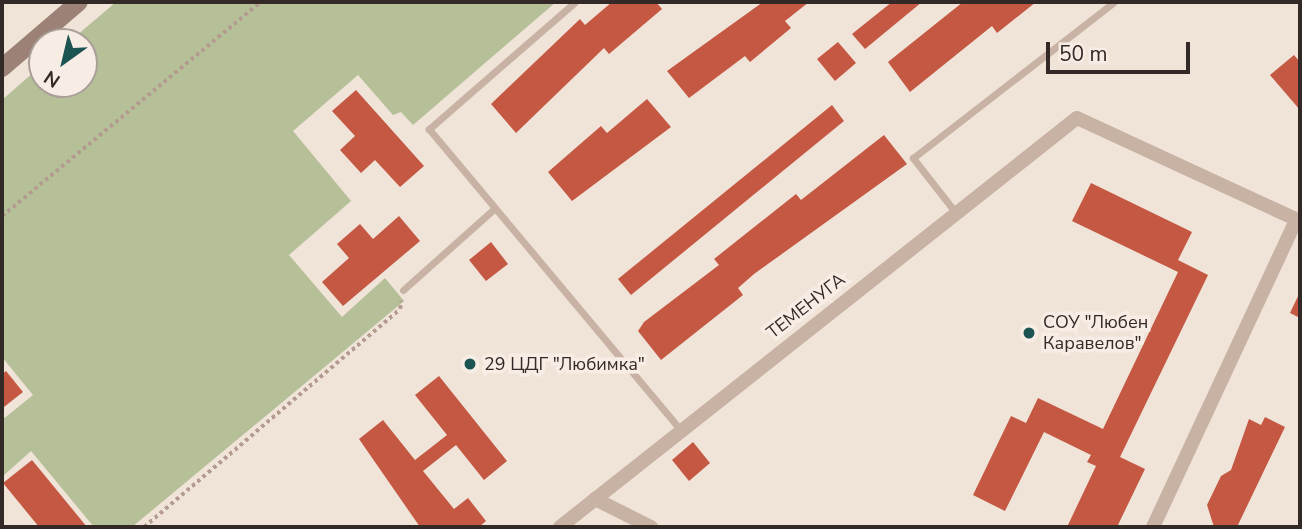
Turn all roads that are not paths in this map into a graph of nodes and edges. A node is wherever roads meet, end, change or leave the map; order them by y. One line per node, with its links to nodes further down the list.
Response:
1 (79, 2): 4 (main road)
2 (575, 2): 5 (lane)
3 (1114, 2): 6 (lane)
4 (2, 68)
5 (495, 208): 8 (lane); 9 (lane)
6 (956, 213): 7 (street, ТЕМЕНУГА); 9 (street, ТЕМЕНУГА)
7 (1298, 220): 13 (street)
8 (403, 289)
9 (680, 429): 10 (street, ТЕМЕНУГА)
10 (594, 499): 11 (street, ТЕМЕНУГА); 12 (street)
11 (560, 527)
12 (650, 527)
13 (1153, 527)

